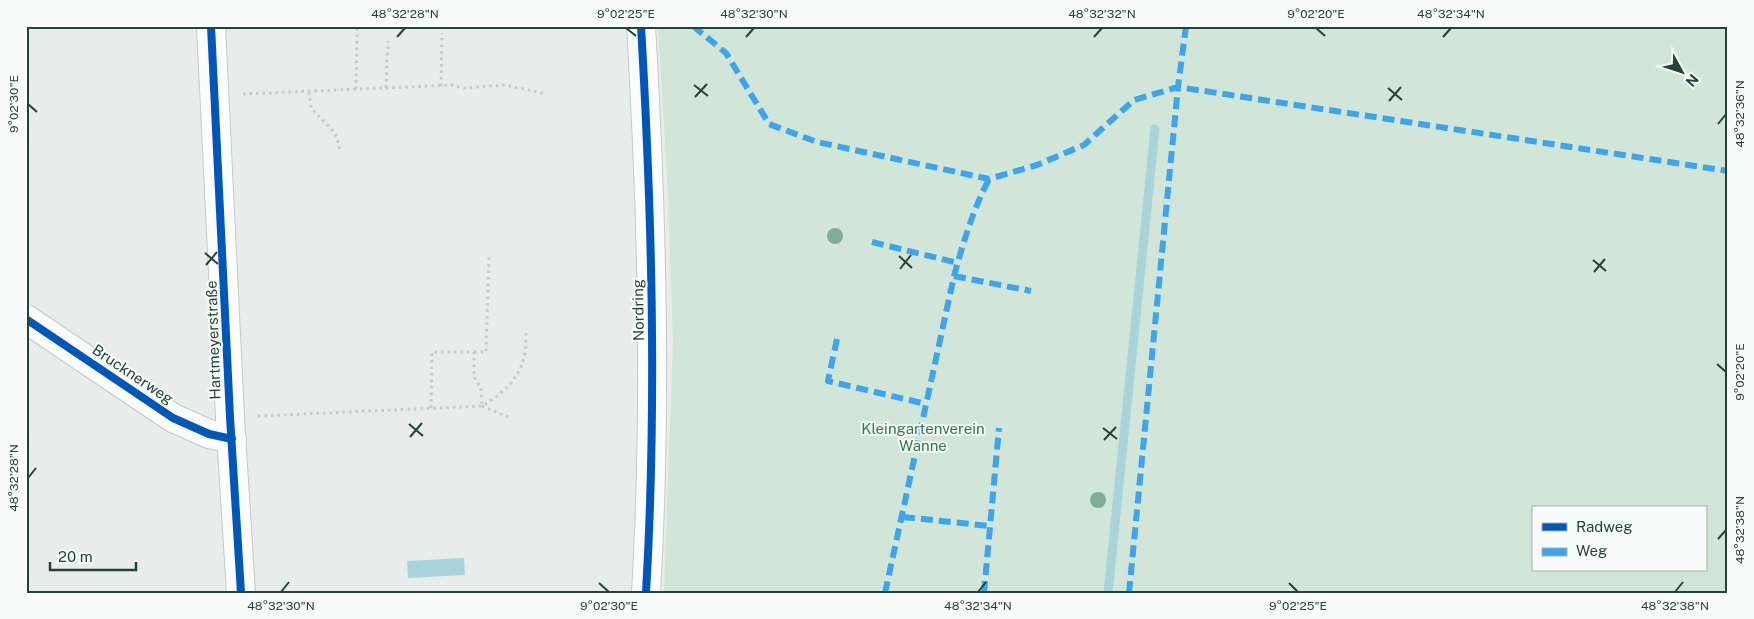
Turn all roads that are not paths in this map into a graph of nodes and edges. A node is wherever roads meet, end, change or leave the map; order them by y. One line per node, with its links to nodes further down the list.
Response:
1 (211, 26): 4 (street, Hartmeyerstraße)
2 (641, 26): 6 (street, Nordring)
3 (26, 318): 4 (street, Brucknerweg)
4 (232, 439): 5 (street, Hartmeyerstraße)
5 (241, 593)
6 (646, 593)

